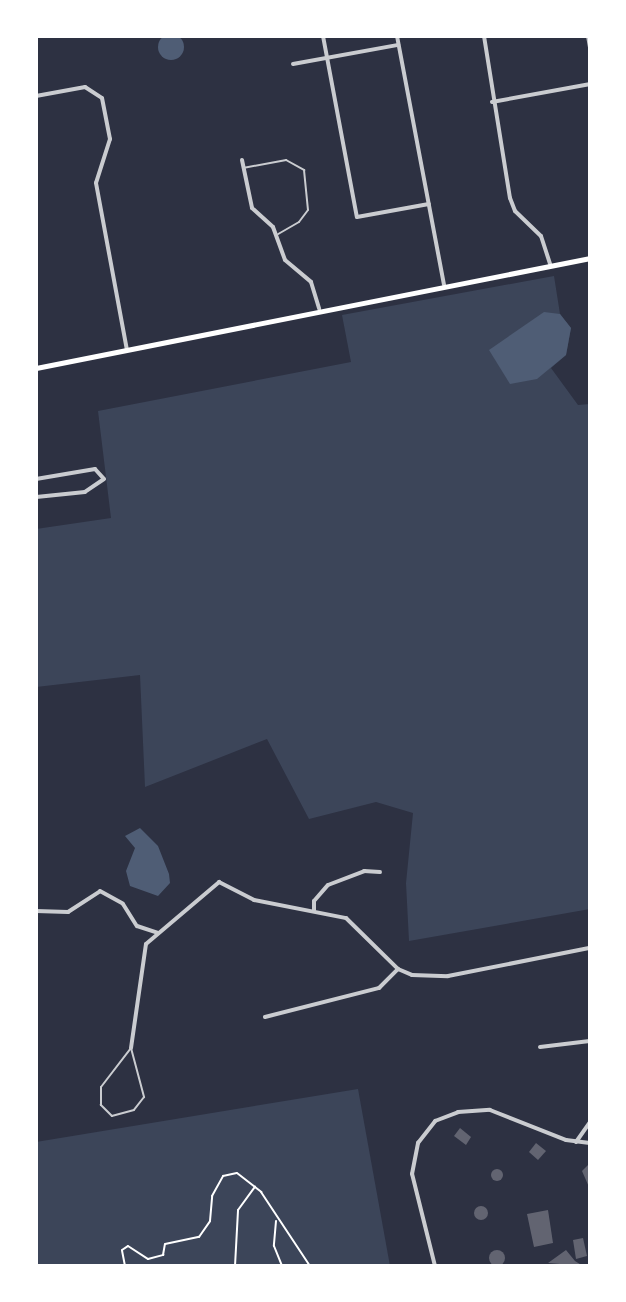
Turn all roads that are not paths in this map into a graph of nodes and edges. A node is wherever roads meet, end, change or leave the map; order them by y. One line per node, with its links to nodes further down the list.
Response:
1 (323, 36): 7 (street)
2 (397, 36): 5 (street)
3 (484, 36): 11 (street)
4 (588, 36): 6 (street)
5 (398, 45): 7 (street); 14 (street)
6 (590, 47)
7 (327, 58): 8 (street); 14 (street)
8 (293, 64)
9 (590, 84): 11 (street)
10 (36, 96): 20 (street)
11 (492, 102): 17 (street)
12 (242, 160): 13 (street)
13 (243, 168): 15 (street); 15 (lane)
14 (429, 204): 18 (street)
15 (277, 235): 19 (street)
16 (590, 258): 17 (main road)
17 (550, 264): 18 (main road)
18 (444, 285): 19 (main road)
19 (319, 309): 20 (main road)
20 (127, 350): 21 (main road)
21 (36, 368)
22 (36, 479): 23 (street)
23 (36, 497)
24 (380, 872): 25 (street)
25 (314, 910): 27 (street); 29 (street)
26 (36, 911): 27 (street)
27 (158, 933): 33 (street)
28 (590, 948): 29 (street)
29 (398, 969): 30 (street)
30 (265, 1017)
31 (590, 1041): 32 (street)
32 (540, 1047)
33 (131, 1048): 33 (lane)
34 (590, 1122): 35 (street)
35 (576, 1142): 36 (street); 37 (street)
36 (590, 1143)
37 (435, 1266)

